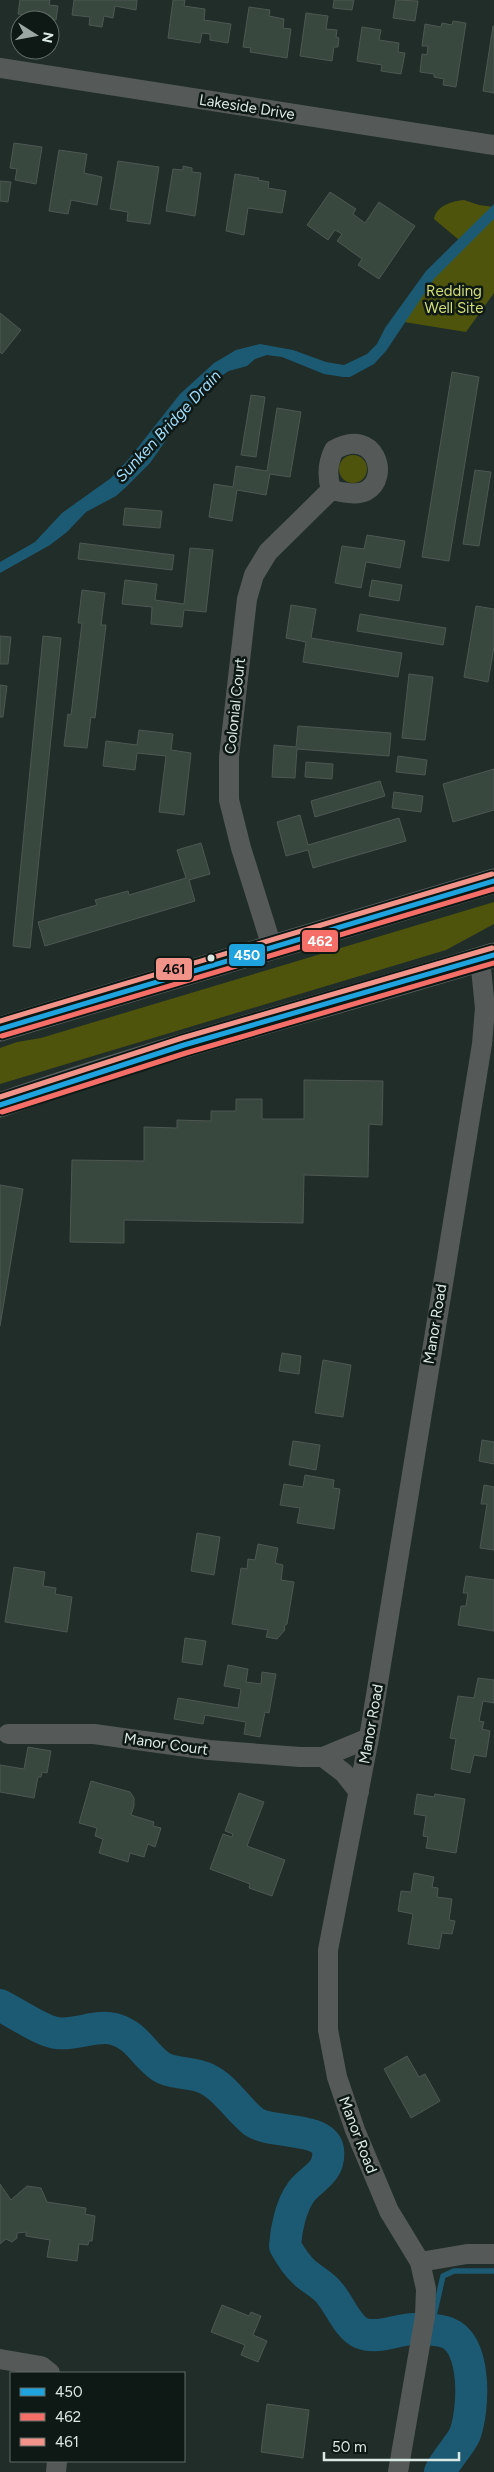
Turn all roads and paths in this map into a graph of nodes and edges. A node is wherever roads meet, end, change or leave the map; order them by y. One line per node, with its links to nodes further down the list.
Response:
1 (0, 68): 2 (street, Lakeside Drive)
2 (494, 146)
3 (331, 490): 5 (street, Colonial Court)
4 (494, 881): 5 (main road)
5 (272, 947): 7 (main road)
6 (487, 957): 8 (main road); 10 (street, Manor Road)
7 (0, 1029)
8 (0, 1104)
9 (8, 1734): 11 (street, Manor Court)
10 (369, 1738): 11 (street, Manor Court); 12 (street, Manor Road)
11 (323, 1757): 12 (street)
12 (359, 1792): 14 (street, Manor Road)
13 (494, 2254): 14 (street)
14 (420, 2262): 17 (street, Manor Road)
15 (0, 2359): 16 (street)
16 (49, 2372)
17 (398, 2472)

